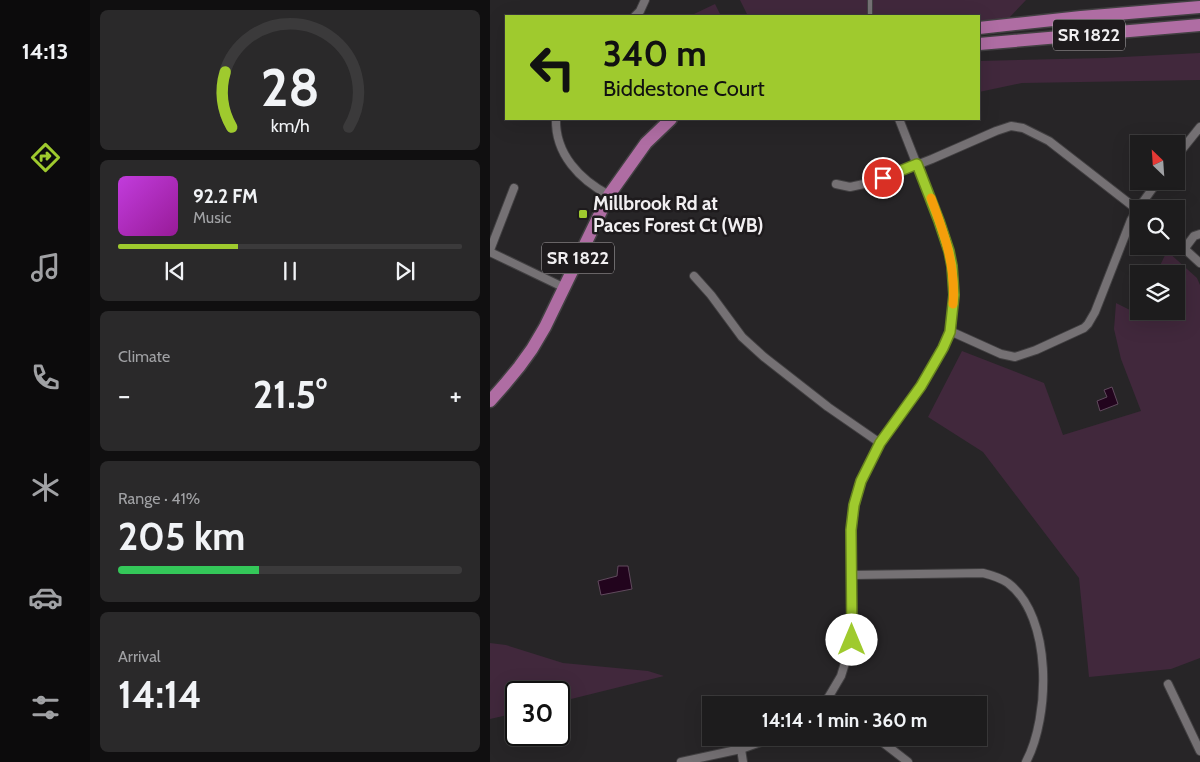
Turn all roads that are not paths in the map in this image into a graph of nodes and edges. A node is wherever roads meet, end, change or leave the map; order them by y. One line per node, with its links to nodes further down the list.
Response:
1 (645, 0): 4 (street)
2 (870, 0): 5 (lane)
3 (1200, 7): 7 (main road, SR 1822)
4 (636, 15)
5 (870, 15)
6 (1200, 25): 8 (main road, SR 1822)
7 (980, 28)
8 (980, 44)
9 (556, 120): 17 (street)
10 (670, 120): 17 (main road, SR 1822)
11 (899, 120): 14 (street)
12 (1200, 128): 13 (street)
13 (1185, 146)
14 (917, 164): 15 (street); 18 (street); 26 (street)
15 (836, 184)
16 (514, 188): 22 (street)
17 (609, 195): 25 (main road, SR 1822)
18 (1130, 204)
19 (1130, 224): 26 (street)
20 (1200, 234): 21 (street)
21 (1185, 248): 23 (street)
22 (490, 251): 25 (street)
23 (1200, 263)
24 (694, 276): 28 (street)
25 (564, 288): 27 (main road, SR 1822)
26 (950, 332): 28 (street)
27 (490, 401)
28 (880, 443): 29 (street)
29 (852, 575): 31 (street); 39 (street)
30 (1168, 684): 35 (street)
31 (829, 696)
32 (749, 746): 34 (street)
33 (888, 746): 38 (street)
34 (741, 749): 36 (street); 37 (street)
35 (1200, 751)
36 (681, 762)
37 (743, 762)
38 (908, 762)
39 (1026, 762)

